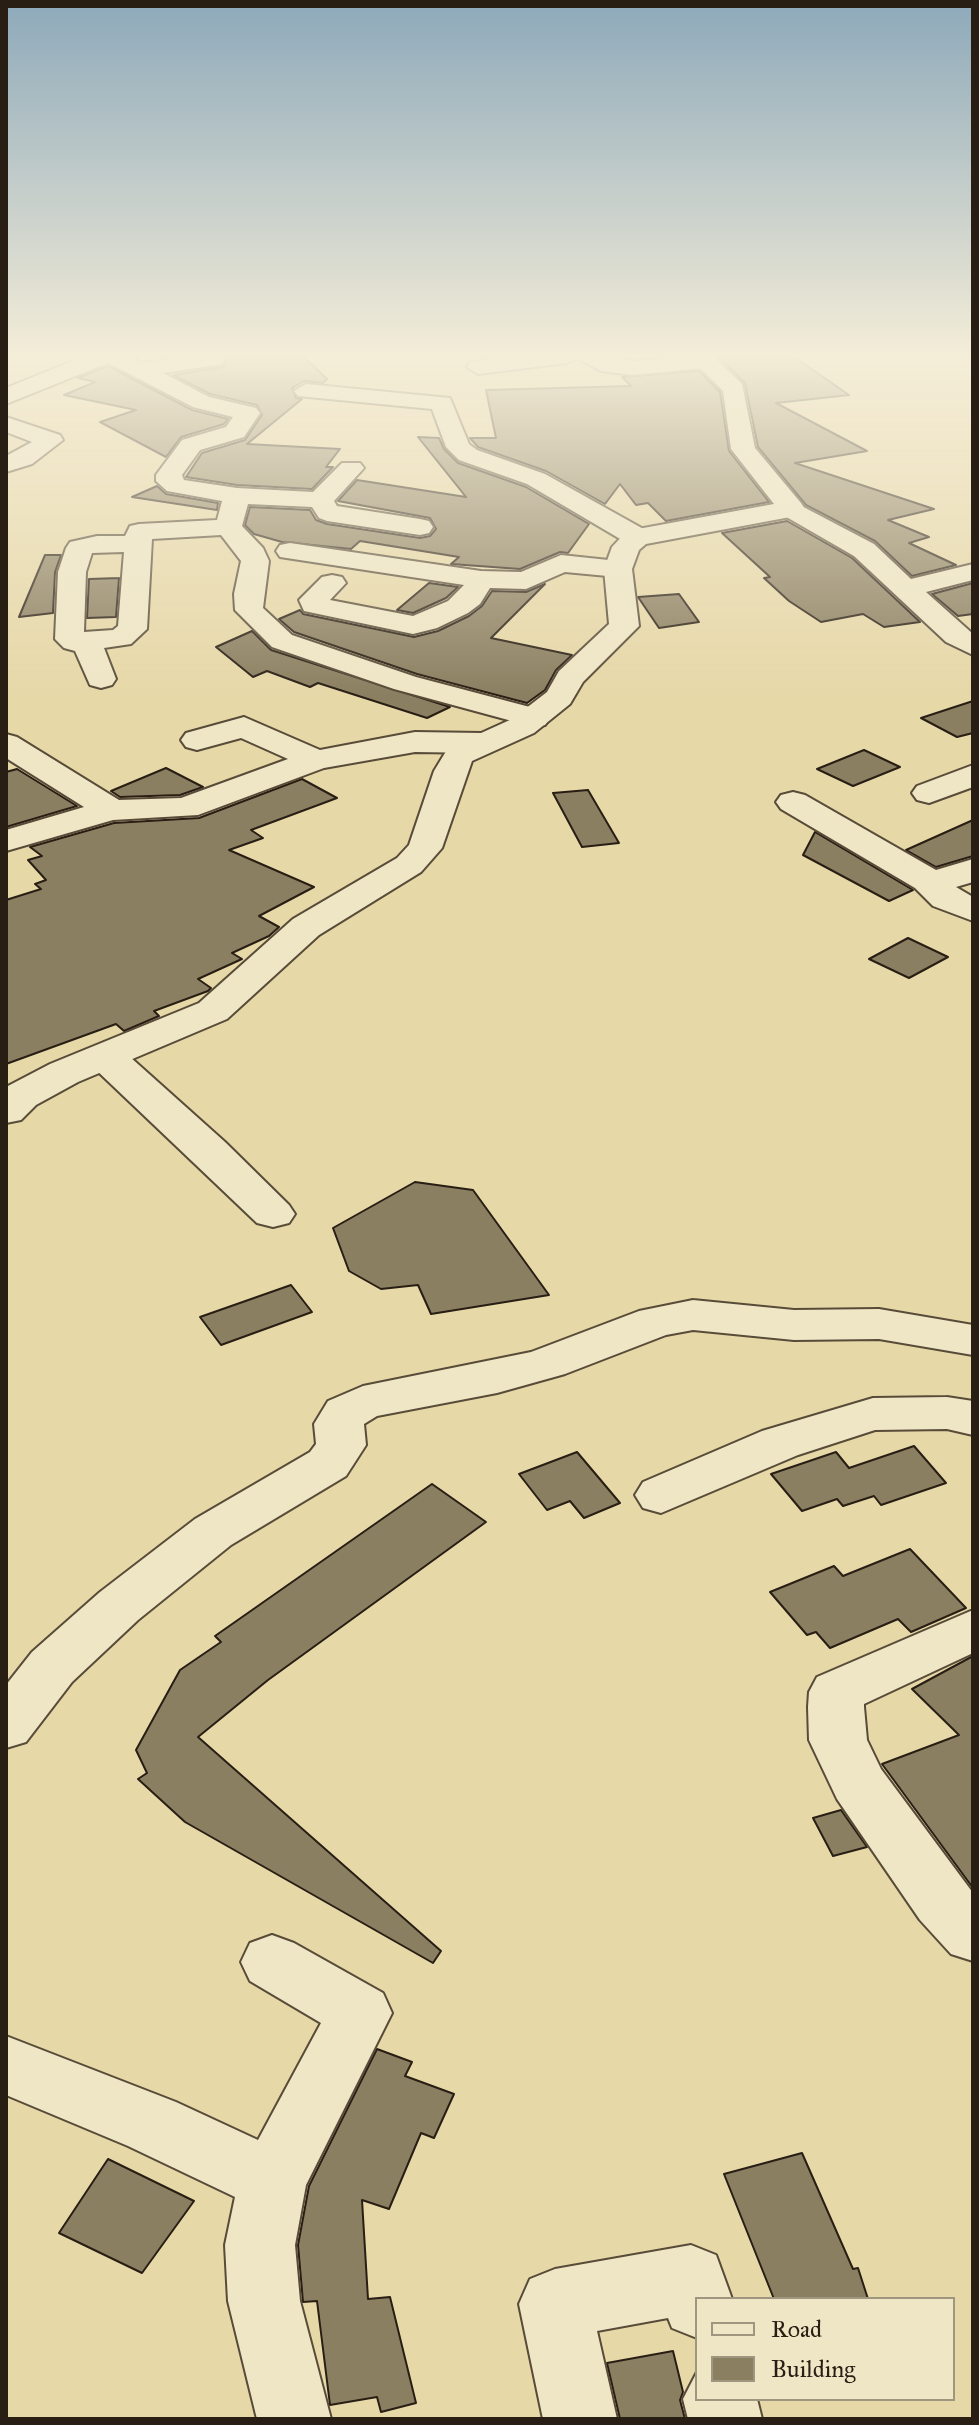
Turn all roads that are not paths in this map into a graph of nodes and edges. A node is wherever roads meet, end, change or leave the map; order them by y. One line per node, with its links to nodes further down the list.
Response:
1 (173, 469): 5 (street)
2 (350, 469): 6 (street)
3 (508, 469): 10 (street)
4 (759, 469): 7 (street)
5 (237, 496): 6 (street); 8 (street)
6 (320, 500): 9 (street)
7 (792, 509): 10 (street); 17 (street)
8 (228, 527): 11 (street); 21 (street)
9 (420, 527)
10 (637, 537): 13 (street)
11 (136, 544): 18 (street); 18 (street)
12 (290, 551): 15 (street)
13 (618, 569): 15 (street); 21 (street)
14 (973, 572): 17 (street)
15 (481, 579): 16 (street)
16 (332, 583)
17 (908, 588): 19 (street)
18 (87, 643): 20 (street)
19 (973, 646)
20 (101, 679)
21 (534, 718): 23 (street)
22 (197, 740): 25 (street)
23 (482, 743): 25 (street); 34 (street)
24 (14, 757): 29 (street)
25 (316, 760): 29 (street)
26 (973, 775): 27 (street)
27 (929, 793)
28 (793, 802): 32 (street)
29 (111, 810): 30 (street)
30 (6, 841)
31 (973, 870): 32 (street)
32 (928, 880): 33 (street)
33 (973, 910)
34 (106, 1057): 35 (street); 36 (street)
35 (6, 1111)
36 (273, 1214)
37 (973, 1340): 41 (street)
38 (973, 1418): 39 (street)
39 (661, 1495)
40 (973, 1630): 42 (street)
41 (6, 1726)
42 (973, 1935)
43 (272, 1962): 45 (street)
44 (6, 2065): 45 (street)
45 (273, 2181): 47 (street)
46 (694, 2291): 48 (street)
47 (294, 2419)
48 (580, 2419)

